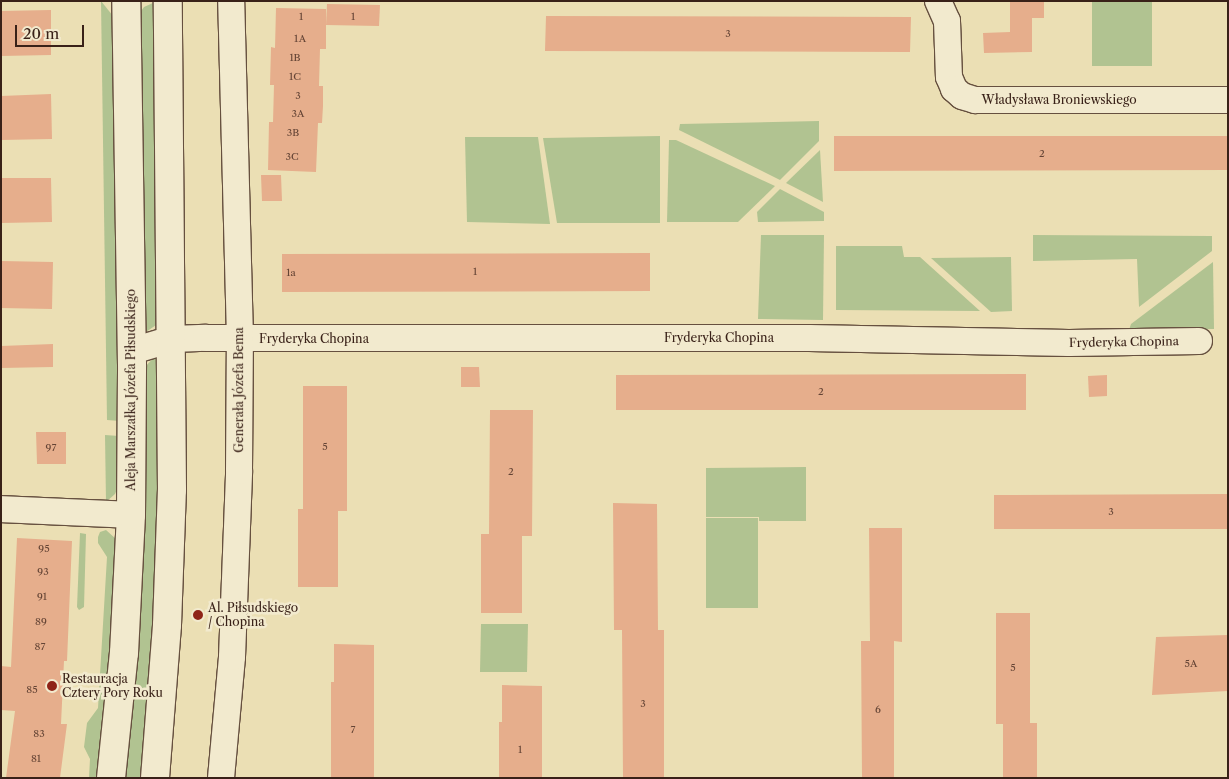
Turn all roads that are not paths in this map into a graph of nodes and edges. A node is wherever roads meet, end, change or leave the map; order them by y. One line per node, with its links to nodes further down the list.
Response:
1 (126, 1): 9 (street, Aleja Marszałka Józefa Piłsudskiego)
2 (168, 1): 7 (street)
3 (231, 1): 6 (street, Generała Józefa Bema)
4 (938, 1): 5 (street, Władysława Broniewskiego)
5 (1228, 100)
6 (240, 338): 7 (street, Fryderyka Chopina); 8 (street, Fryderyka Chopina); 14 (street, Generała Józefa Bema)
7 (172, 339): 9 (street, Fryderyka Chopina); 13 (street)
8 (1199, 341)
9 (132, 351): 11 (street, Aleja Marszałka Józefa Piłsudskiego)
10 (1, 509): 11 (street)
11 (132, 515): 12 (street, Aleja Marszałka Józefa Piłsudskiego)
12 (111, 778)
13 (155, 778)
14 (221, 778)

